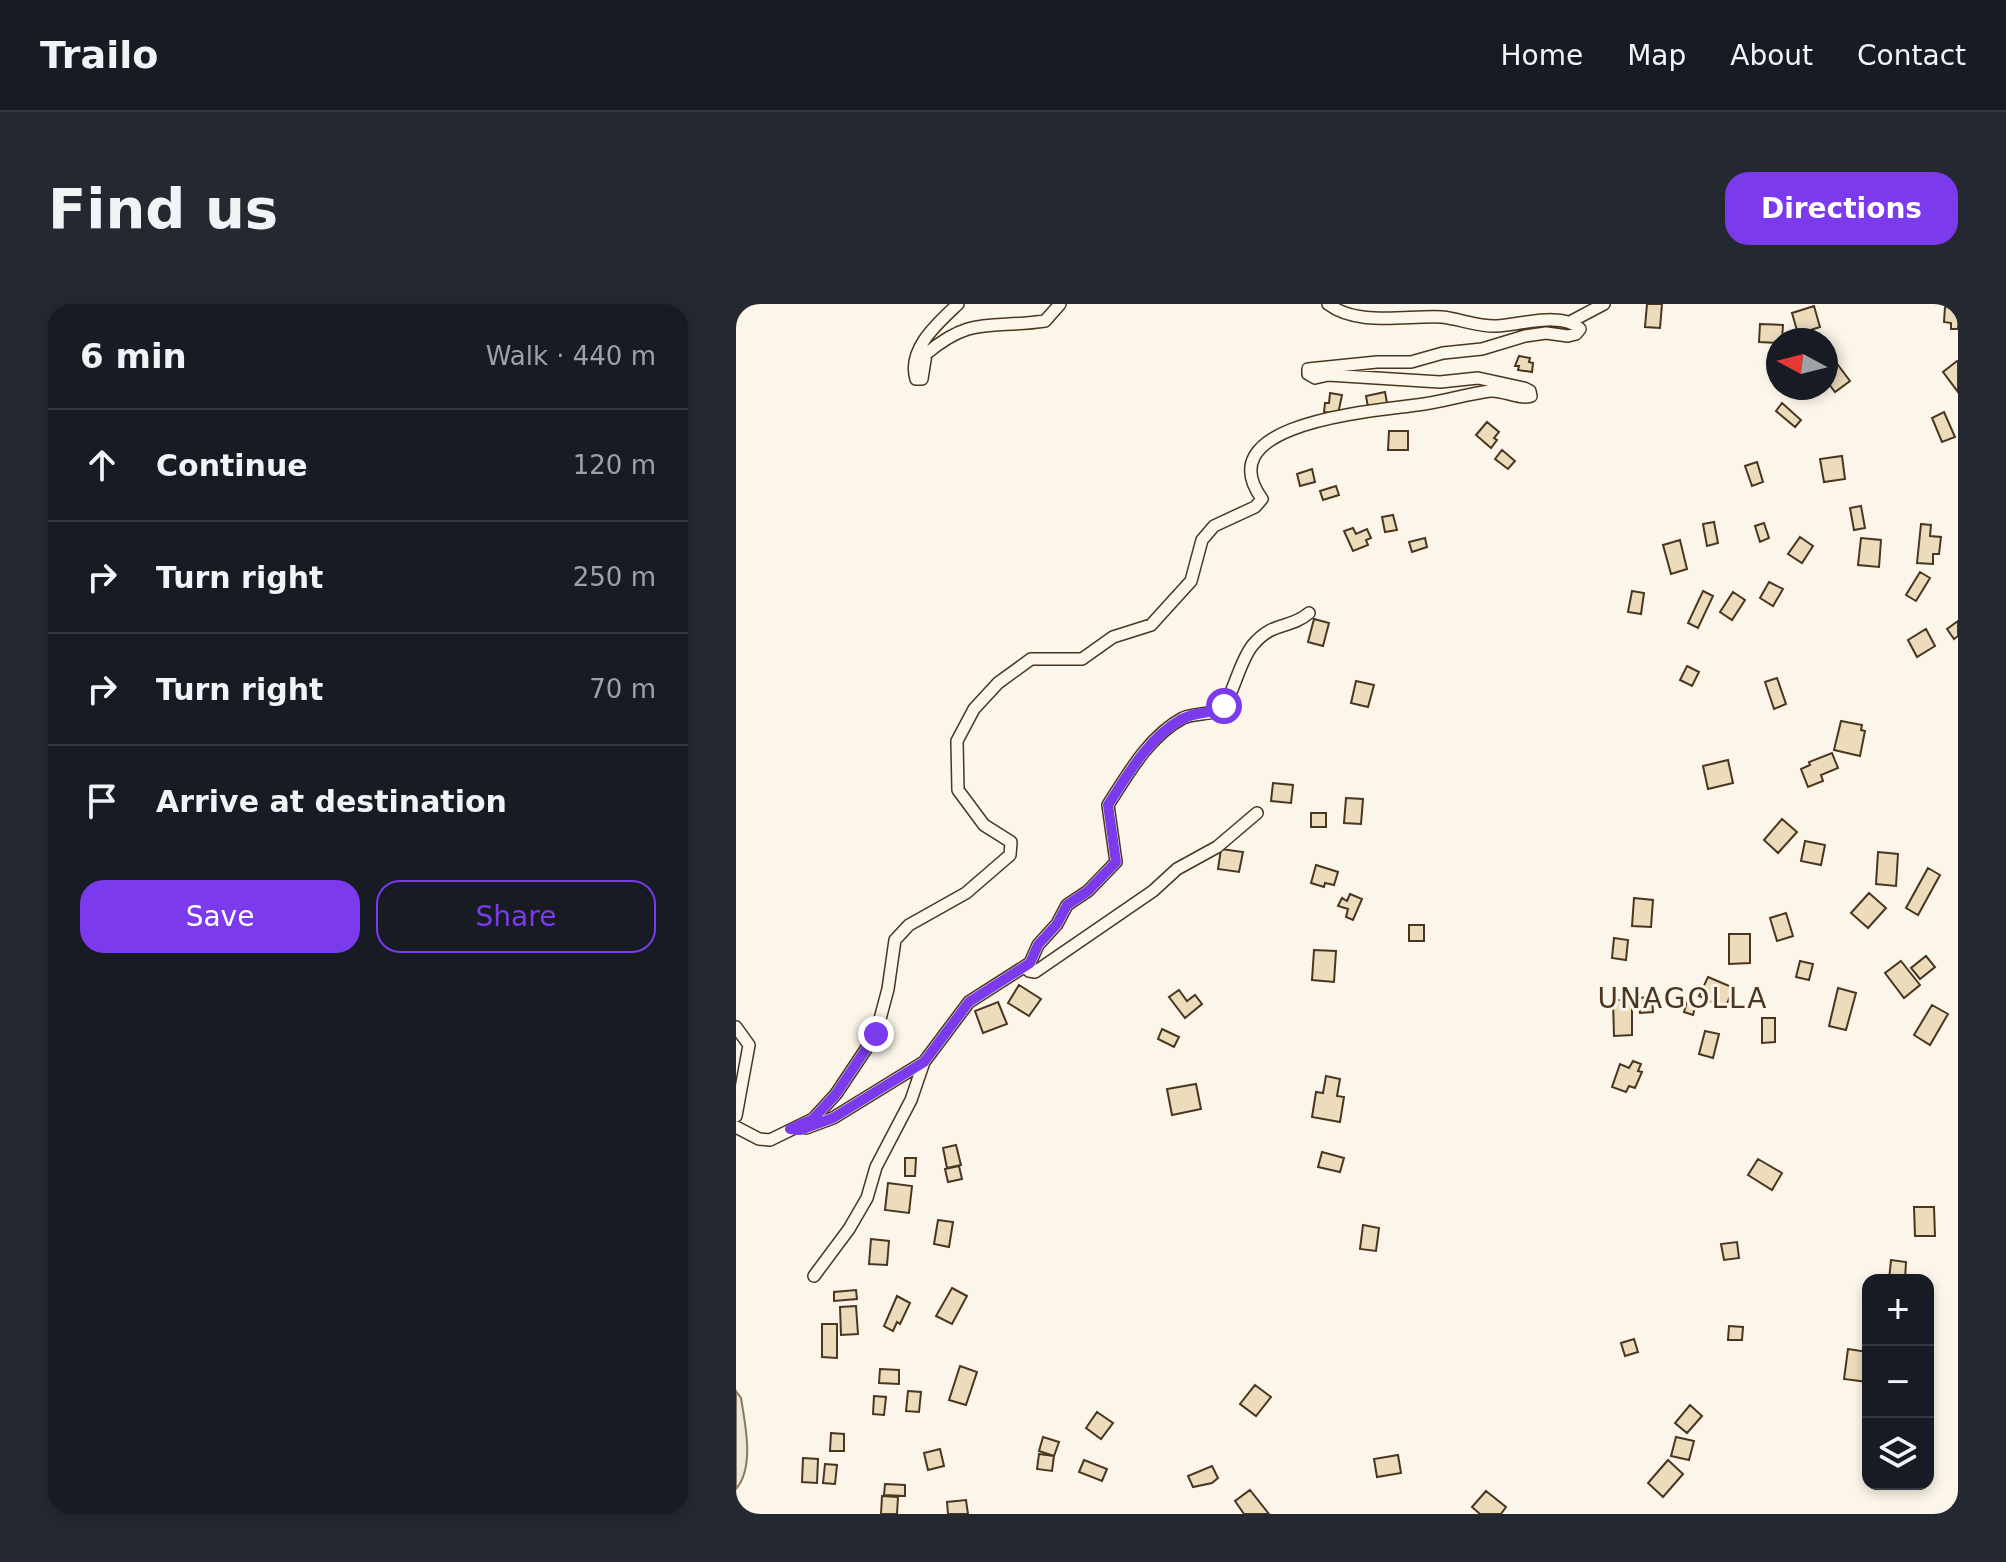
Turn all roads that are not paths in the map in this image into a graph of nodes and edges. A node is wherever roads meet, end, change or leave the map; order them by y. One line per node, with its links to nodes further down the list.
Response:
1 (958, 304): 2 (street)
2 (1060, 304)
3 (1328, 304): 5 (street)
4 (1604, 304): 5 (street)
5 (1570, 322): 13 (street)
6 (1309, 613): 8 (street)
7 (1257, 813): 8 (street)
8 (1030, 963): 10 (street)
9 (736, 1027): 11 (street)
10 (924, 1062): 13 (street); 14 (street)
11 (736, 1116)
12 (736, 1127): 13 (street)
13 (790, 1129)
14 (814, 1276)

